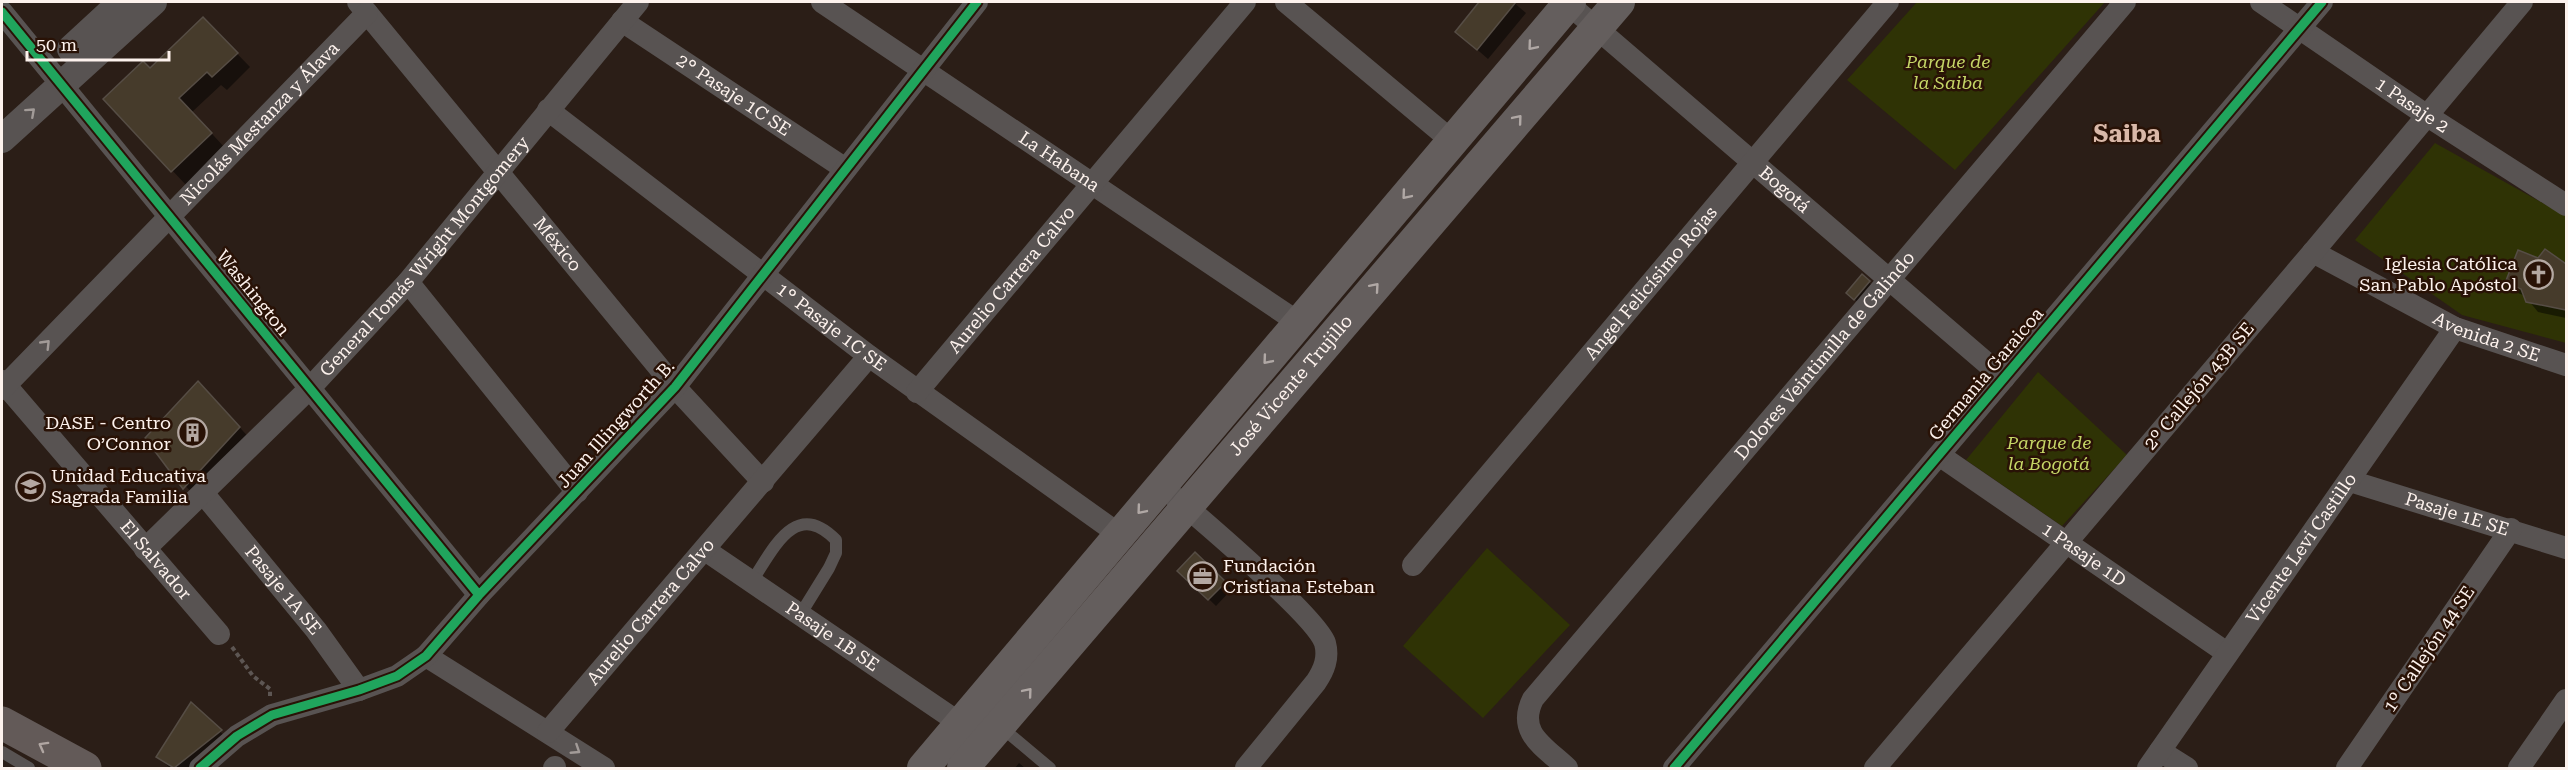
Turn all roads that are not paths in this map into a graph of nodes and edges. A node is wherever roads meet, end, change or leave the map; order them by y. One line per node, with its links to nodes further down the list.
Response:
1 (122, 2): 21 (street)
2 (153, 2): 21 (street)
3 (638, 2): 17 (street, General Tomás Wright Montgomery)
4 (822, 2): 20 (street, La Habana)
5 (977, 2): 20 (street, Juan Illingworth B.)
6 (1245, 2): 30 (street, Aurelio Carrera Calvo)
7 (1286, 2): 26 (street)
8 (1568, 2): 18 (street, Bogotá); 26 (main road, José Vicente Trujillo, one-way to 26)
9 (1619, 2): 18 (main road, José Vicente Trujillo)
10 (1888, 2): 27 (street, Angel Felicísimo Rojas)
11 (2125, 2): 35 (street, Dolores Veintimilla de Galindo)
12 (2261, 2): 19 (street, 1 Pasaje 2)
13 (2322, 2): 19 (street, Germania Garaicoa)
14 (2522, 2): 24 (street, 2º Callejón 43B SE)
15 (363, 7): 29 (street, México); 32 (street, Nicolás Mestanza y Álava)
16 (2, 12): 21 (street, Washington)
17 (622, 21): 22 (street, General Tomás Wright Montgomery); 28 (street, 2° Pasaje 1C SE)
18 (1598, 26): 27 (street, Bogotá); 52 (main road, José Vicente Trujillo, one-way to 18)
19 (2299, 29): 24 (street, 1 Pasaje 2); 41 (street, Germania Garaicoa)
20 (924, 68): 28 (street, Juan Illingworth B.); 30 (street, La Habana)
21 (55, 77): 23 (street); 25 (street, one-way to 21); 32 (street, Washington)
22 (548, 110): 29 (street, General Tomás Wright Montgomery); 34 (street, 1° Pasaje 1C SE)
23 (2, 112)
24 (2426, 115): 31 (street, 1 Pasaje 2); 33 (street, 2º Callejón 43B SE)
25 (2, 139)
26 (1452, 141): 37 (main road, José Vicente Trujillo, one-way to 37)
27 (1753, 161): 35 (street, Bogotá); 59 (street, Angel Felicísimo Rojas)
28 (844, 168): 34 (street, Juan Illingworth B.)
29 (498, 171): 36 (street, General Tomás Wright Montgomery); 43 (street, México)
30 (1092, 184): 37 (street, La Habana); 45 (street, Aurelio Carrera Calvo)
31 (2566, 205)
32 (169, 217): 42 (street, Nicolás Mestanza y Álava, one-way to 32); 44 (street, Washington)
33 (2313, 252): 38 (street, Avenida 2 SE); 55 (street, 2º Callejón 43B SE)
34 (761, 275): 39 (street, 1° Pasaje 1C SE); 43 (street, Juan Illingworth B.)
35 (1889, 279): 41 (street, Bogotá); 82 (street, Dolores Veintimilla de Galindo)
36 (408, 282): 44 (street, General Tomás Wright Montgomery); 50 (street)
37 (1299, 323): 49 (main road, José Vicente Trujillo, one-way to 49)
38 (2455, 328): 40 (street, Avenida 2 SE); 47 (street, Vicente Levi Castillo)
39 (869, 356): 45 (street, 1° Pasaje 1C SE); 48 (street, Aurelio Carrera Calvo)
40 (2566, 365)
41 (2004, 378): 46 (street, Germania Garaicoa)
42 (3, 385): 57 (street, El Salvador)
43 (675, 387): 48 (street, México); 50 (street, Juan Illingworth B.)
44 (310, 388): 51 (street, General Tomás Wright Montgomery); 61 (street, Washington)
45 (918, 392): 54 (street, 1° Pasaje 1C SE)
46 (1939, 455): 55 (street, 1 Pasaje 1D); 83 (street, Germania Garaicoa)
47 (2350, 481): 53 (street, Pasaje 1E SE); 64 (street, Vicente Levi Castillo)
48 (763, 482): 58 (street, Aurelio Carrera Calvo)
49 (1161, 486): 52 (street); 54 (main road, José Vicente Trujillo, one-way to 54)
50 (577, 492): 61 (street, Juan Illingworth B.)
51 (203, 493): 57 (street, General Tomás Wright Montgomery); 66 (street, Pasaje 1A SE)
52 (1186, 507): 70 (main road, José Vicente Trujillo, one-way to 52); 81 (street)
53 (2511, 529): 56 (street, Pasaje 1E SE); 86 (street, 1º Callejón 44 SE)
54 (1120, 535): 69 (main road, José Vicente Trujillo)
55 (2066, 542): 64 (street, 1 Pasaje 1D); 84 (street, 2º Callejón 43B SE)
56 (2566, 548)
57 (145, 549): 63 (street, El Salvador)
58 (705, 550): 60 (street, Pasaje 1B SE); 71 (street, Aurelio Carrera Calvo)
59 (1413, 565)
60 (752, 581): 62 (street, Pasaje 1B SE); 62 (lane)
61 (479, 595): 65 (street, Juan Illingworth B.)
62 (800, 615): 69 (street, Pasaje 1B SE)
63 (219, 634)
64 (2227, 653): 73 (street, Vicente Levi Castillo)
65 (426, 656): 66 (street, Juan Illingworth B.); 71 (street)
66 (360, 690): 76 (street, Juan Illingworth B.)
67 (2566, 700): 87 (street)
68 (2, 723): 75 (main road, one-way to 68)
69 (961, 724): 78 (main road, José Vicente Trujillo)
70 (1000, 726): 79 (main road, José Vicente Trujillo); 80 (lane)
71 (548, 732): 77 (street, one-way to 77)
72 (2, 752): 74 (lane)
73 (2154, 760): 85 (street)
74 (29, 768)
75 (85, 768)
76 (200, 768)
77 (604, 768)
78 (923, 768)
79 (963, 768)
80 (1050, 768)
81 (1246, 768)
82 (1568, 768)
83 (1674, 768)
84 (1875, 768)
85 (2187, 768)
86 (2347, 768)
87 (2518, 768)

